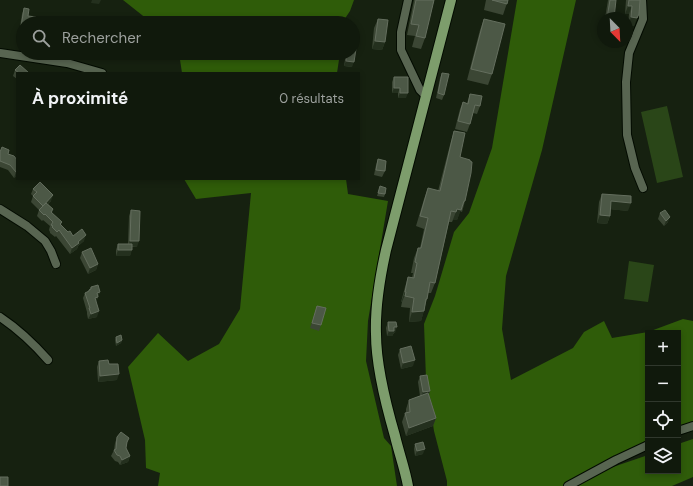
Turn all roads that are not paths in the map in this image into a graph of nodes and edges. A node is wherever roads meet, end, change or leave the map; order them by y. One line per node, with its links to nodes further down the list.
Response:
1 (408, 0): 8 (street)
2 (451, 0): 8 (main road)
3 (642, 0): 9 (street)
4 (0, 53): 5 (street)
5 (16, 55)
6 (47, 60): 7 (street)
7 (98, 72)
8 (426, 96): 17 (main road)
9 (643, 188)
10 (0, 209): 11 (street)
11 (56, 264)
12 (0, 317): 13 (street)
13 (48, 360)
14 (693, 426): 15 (street)
15 (681, 430)
16 (645, 446): 18 (street)
17 (408, 486)
18 (568, 486)

